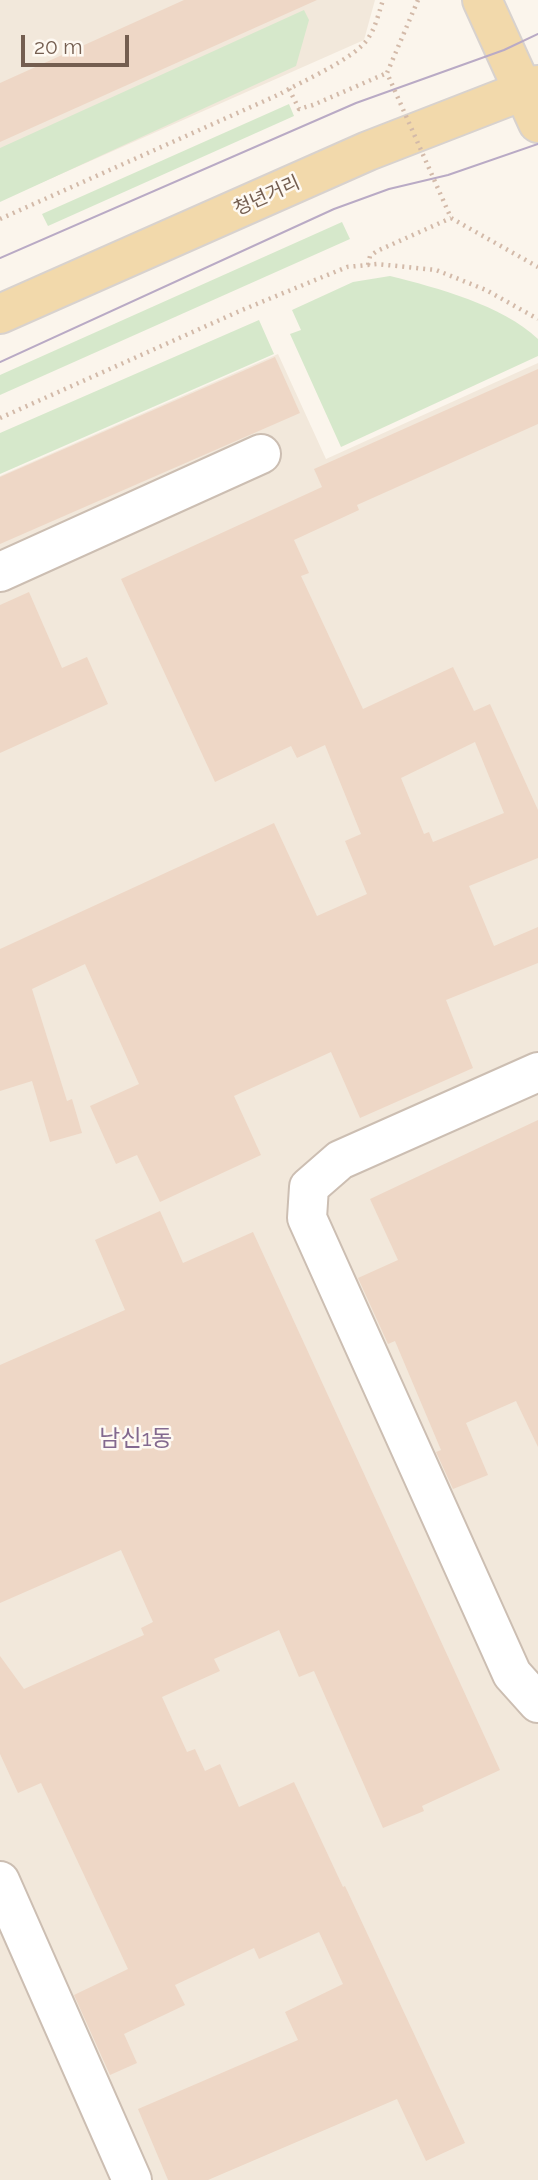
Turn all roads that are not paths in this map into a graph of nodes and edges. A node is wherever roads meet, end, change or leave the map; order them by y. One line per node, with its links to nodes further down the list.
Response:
1 (482, 0): 2 (main road)
2 (533, 100): 3 (main road, 청년거리)
3 (0, 314)
4 (261, 454): 5 (street)
5 (0, 572)
6 (538, 1072): 7 (street)
7 (538, 1703)
8 (0, 1881): 9 (street)
9 (132, 2180)

